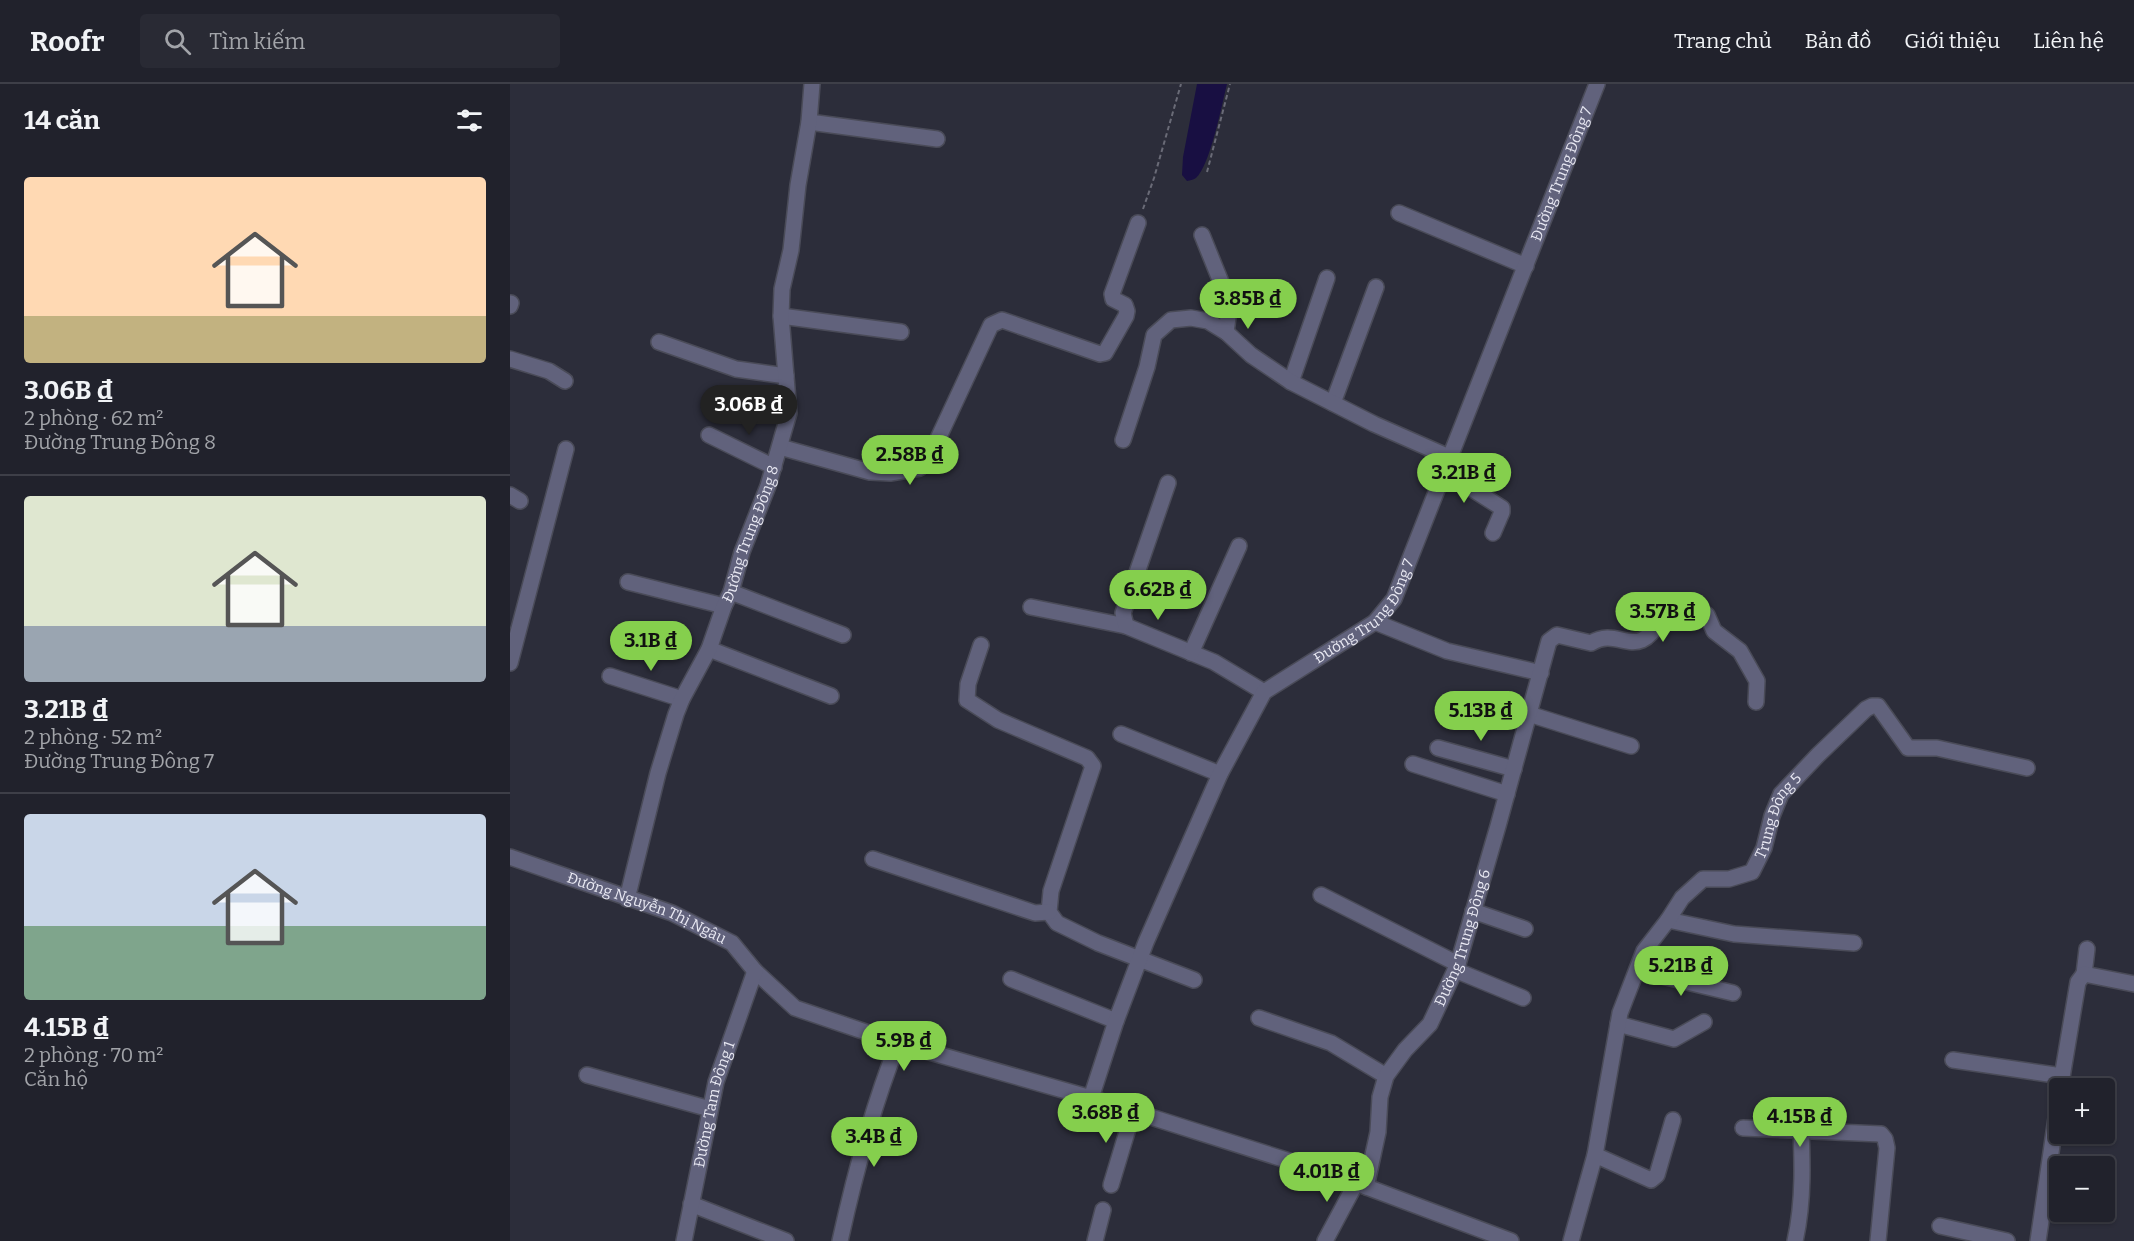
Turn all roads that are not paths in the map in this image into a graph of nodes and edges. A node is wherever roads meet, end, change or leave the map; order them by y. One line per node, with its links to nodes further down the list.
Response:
1 (812, 84): 3 (street, Đường Trung Đông 8)
2 (1595, 88): 8 (street, Đường Trung Đông 7)
3 (809, 122): 4 (street); 11 (street, Đường Trung Đông 8)
4 (937, 139)
5 (1399, 213): 8 (street)
6 (1138, 223): 22 (street)
7 (1202, 235): 13 (street)
8 (1526, 266): 24 (street, Đường Trung Đông 7)
9 (1328, 278): 18 (street)
10 (1376, 287): 19 (street)
11 (781, 316): 12 (street); 16 (street, Đường Trung Đông 8)
12 (901, 332)
13 (1226, 332): 18 (street); 21 (street)
14 (659, 342): 16 (street)
15 (510, 359): 17 (street)
16 (786, 376): 22 (street, Đường Trung Đông 8)
17 (565, 381)
18 (1292, 382): 19 (street)
19 (1333, 403): 24 (street)
20 (709, 435): 25 (street)
21 (1123, 440)
22 (780, 447): 25 (street, Đường Trung Đông 8)
23 (566, 449): 39 (street)
24 (1446, 464): 27 (street); 33 (street, Đường Trung Đông 7)
25 (774, 467): 30 (street, Đường Trung Đông 8)
26 (1168, 483): 34 (street)
27 (1493, 533)
28 (1239, 546): 38 (street)
29 (628, 582): 31 (street)
30 (731, 592): 31 (street, Đường Trung Đông 8); 35 (street)
31 (724, 606): 37 (street, Đường Trung Đông 8)
32 (1031, 607): 34 (street)
33 (1375, 622): 40 (street); 42 (street, Đường Trung Đông 7)
34 (1126, 626): 38 (street)
35 (843, 634)
36 (981, 645): 60 (street)
37 (709, 649): 43 (street); 44 (street, Đường Trung Đông 8)
38 (1191, 653): 42 (street)
39 (510, 663)
40 (1540, 674): 45 (street, Đường Trung Đông 6); 46 (street, Đường Trung Đông 6)
41 (610, 676): 44 (street)
42 (1264, 692): 53 (street, Đường Trung Đông 7)
43 (831, 696)
44 (682, 699): 58 (street, Đường Trung Đông 8)
45 (1756, 702)
46 (1529, 714): 48 (street); 52 (street, Đường Trung Đông 6)
47 (1121, 734): 53 (street)
48 (1631, 746)
49 (1438, 748): 52 (street)
50 (1413, 764): 54 (street)
51 (2026, 768): 61 (street, Trung Đông 5)
52 (1514, 769): 54 (street, Đường Trung Đông 6)
53 (1220, 774): 65 (street, Đường Trung Đông 7)
54 (1507, 794): 59 (street, Đường Trung Đông 6)
55 (510, 857): 58 (street, Đường Nguyễn Thị Ngâu)
56 (873, 859): 60 (street)
57 (1321, 895): 66 (street)
58 (627, 899): 68 (street, Đường Nguyễn Thị Ngâu)
59 (1473, 911): 62 (street); 66 (street, Đường Trung Đông 6)
60 (1049, 912): 65 (street)
61 (1668, 920): 63 (street); 67 (street, Trung Đông 5)
62 (1525, 929)
63 (1854, 943)
64 (2087, 949): 69 (street)
65 (1141, 958): 71 (street); 76 (street, Đường Trung Đông 7)
66 (1456, 967): 74 (street); 82 (street, Đường Trung Đông 6)
67 (1637, 970): 73 (street); 78 (street, Trung Đông 5)
68 (755, 971): 79 (street, Đường Nguyễn Thị Ngâu); 87 (street, Đường Tam Đông 1)
69 (2084, 974): 72 (street); 83 (street)
70 (1011, 979): 76 (street)
71 (1194, 980)
72 (2134, 984)
73 (1733, 993)
74 (1523, 998)
75 (1259, 1018): 82 (street)
76 (1116, 1022): 85 (street, Đường Trung Đông 7)
77 (1704, 1022): 78 (street)
78 (1618, 1024): 93 (street, Trung Đông 5)
79 (898, 1043): 85 (street, Đường Nguyễn Thị Ngâu); 101 (street)
80 (1953, 1060): 84 (street)
81 (587, 1076): 87 (street)
82 (1386, 1076): 95 (street, Đường Trung Đông 6)
83 (2061, 1078)
84 (2049, 1082)
85 (1091, 1098): 88 (street, Đường Nguyễn Thị Ngâu)
86 (1800, 1106): 91 (street)
87 (710, 1109): 96 (street, Đường Tam Đông 1)
88 (1133, 1112): 94 (street); 95 (street, Đường Nguyễn Thị Ngâu)
89 (1673, 1120): 93 (street)
90 (1743, 1128): 91 (street)
91 (1801, 1132): 106 (street); 107 (street)
92 (2052, 1144): 109 (street)
93 (1595, 1155): 105 (street, Trung Đông 5)
94 (1111, 1185)
95 (1361, 1185): 103 (street, Đường Trung Đông 6); 104 (street, Đường Nguyễn Thị Ngâu)
96 (691, 1204): 99 (street, Đường Tam Đông 1); 100 (street)
97 (1103, 1210): 102 (street)
98 (1940, 1226): 108 (street)
99 (684, 1241)
100 (786, 1241)
101 (840, 1241)
102 (1095, 1241)
103 (1325, 1241)
104 (1511, 1241)
105 (1572, 1241)
106 (1795, 1241)
107 (1878, 1241)
108 (2007, 1241)
109 (2038, 1241)

